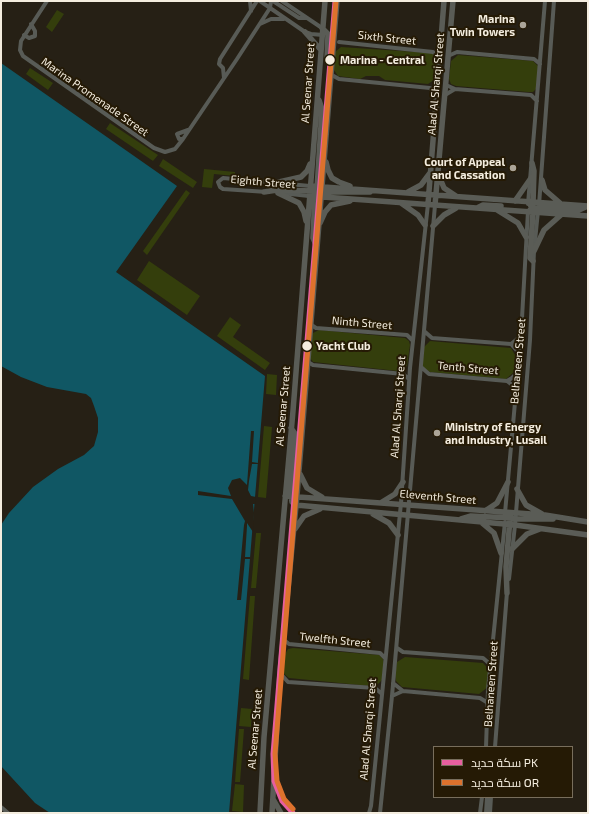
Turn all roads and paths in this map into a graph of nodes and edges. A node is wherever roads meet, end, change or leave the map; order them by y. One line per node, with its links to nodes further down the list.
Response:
1 (47, 1): 16 (street)
2 (250, 1): 13 (street)
3 (258, 1): 12 (street); 13 (street)
4 (272, 1): 12 (street); 14 (street)
5 (282, 1): 14 (street)
6 (325, 1): 18 (street, Al Seenar Street)
7 (337, 1): 21 (street, Al Seenar Street)
8 (444, 1): 23 (street, Alad Al Sharqi Street)
9 (452, 1): 24 (street, Alad Al Sharqi Street)
10 (545, 1): 28 (street, Belhaneen Street)
11 (554, 1): 57 (street, Belhaneen Street)
12 (270, 8): 15 (street); 17 (street)
13 (251, 11): 33 (street)
14 (307, 18): 18 (street)
15 (285, 20): 17 (street); 19 (street)
16 (32, 24): 20 (street); 20 (street)
17 (260, 24): 34 (street)
18 (322, 28): 21 (street)
19 (305, 32): 21 (street); 25 (street)
20 (24, 35): 50 (street, Marina Promenade Street)
21 (328, 35): 25 (street, Al Seenar Street); 35 (street, Al Seenar Street)
22 (339, 42): 26 (street, Sixth Street)
23 (441, 45): 26 (street); 30 (street, Alad Al Sharqi Street)
24 (449, 45): 27 (street); 29 (street, Alad Al Sharqi Street)
25 (321, 50): 47 (street, Al Seenar Street)
26 (433, 52): 30 (street)
27 (457, 52): 29 (street); 31 (street)
28 (541, 53): 31 (street); 32 (street, Belhaneen Street)
29 (448, 56): 40 (street, Alad Al Sharqi Street)
30 (440, 59): 38 (street, Alad Al Sharqi Street)
31 (534, 59): 32 (street)
32 (540, 65): 43 (street, Belhaneen Street)
33 (223, 68): 34 (street); 36 (street)
34 (231, 68): 36 (street)
35 (330, 74): 37 (street); 39 (street, Al Seenar Street)
36 (224, 78): 49 (street)
37 (339, 79): 39 (street); 41 (street)
38 (439, 81): 41 (street); 45 (street, Alad Al Sharqi Street)
39 (329, 84): 52 (street, Al Seenar Street)
40 (446, 84): 42 (street); 44 (street, Alad Al Sharqi Street)
41 (430, 88): 45 (street)
42 (455, 89): 44 (street); 46 (street)
43 (538, 89): 46 (street); 48 (street, Belhaneen Street)
44 (445, 95): 55 (street, Alad Al Sharqi Street)
45 (438, 96): 54 (street, Alad Al Sharqi Street)
46 (531, 96): 48 (street)
47 (318, 98): 51 (street, Al Seenar Street); 61 (street)
48 (537, 102): 53 (street, Belhaneen Street)
49 (190, 129): 50 (street); 50 (street)
50 (183, 139)
51 (312, 157): 58 (street); 61 (street, Al Seenar Street)
52 (324, 157): 59 (street); 61 (street, Al Seenar Street)
53 (532, 163): 56 (street, Belhaneen Street); 75 (street)
54 (430, 173): 63 (street); 65 (street, Alad Al Sharqi Street)
55 (438, 176): 66 (street, Alad Al Sharqi Street); 67 (street)
56 (531, 178): 69 (street); 75 (street, Belhaneen Street)
57 (542, 180): 72 (street); 75 (street, Belhaneen Street)
58 (279, 182): 61 (street, Eighth Street); 62 (street, Eighth Street)
59 (358, 189): 60 (street, Eighth Street); 61 (street, Eighth Street)
60 (382, 190): 61 (street); 63 (street, Eighth Street)
61 (316, 191): 62 (street); 64 (street, Eighth Street); 68 (street, Eighth Street); 81 (street, Al Seenar Street); 84 (street, Al Seenar Street); 86 (street)
62 (264, 192): 64 (street, Eighth Street)
63 (408, 192): 65 (street, Eighth Street)
64 (278, 193): 81 (street)
65 (429, 194): 66 (street, Eighth Street); 71 (street, Alad Al Sharqi Street)
66 (436, 195): 67 (street, Eighth Street); 73 (street, Alad Al Sharqi Street)
67 (456, 196): 69 (street, Eighth Street)
68 (356, 198): 70 (street, Eighth Street); 84 (street)
69 (515, 200): 75 (street, Eighth Street)
70 (399, 202): 71 (street, Eighth Street); 82 (street)
71 (428, 204): 73 (street, Eighth Street); 82 (street, Alad Al Sharqi Street)
72 (562, 204): 74 (street, Eighth Street); 75 (street, Eighth Street)
73 (435, 205): 76 (street, Eighth Street); 83 (street, Alad Al Sharqi Street)
74 (588, 206): 75 (street)
75 (533, 207): 77 (street); 78 (street, Eighth Street); 79 (street, Eighth Street); 85 (street, Belhaneen Street); 87 (street, Belhaneen Street); 88 (street)
76 (457, 208): 77 (street, Eighth Street); 83 (street)
77 (477, 208): 78 (street, Eighth Street)
78 (495, 209): 85 (street)
79 (562, 214): 80 (street, Eighth Street); 87 (street)
80 (588, 216)
81 (308, 225): 117 (street, Al Seenar Street)
82 (425, 225): 91 (street, Alad Al Sharqi Street)
83 (433, 226): 92 (street, Alad Al Sharqi Street)
84 (318, 227): 86 (street, Al Seenar Street)
85 (526, 238): 95 (street, Belhaneen Street)
86 (316, 248): 89 (street, Al Seenar Street)
87 (534, 251): 88 (street, Belhaneen Street)
88 (533, 261): 116 (street, Belhaneen Street)
89 (310, 324): 90 (street, Ninth Street); 93 (street, Al Seenar Street)
90 (316, 328): 93 (street, Ninth Street); 94 (street, Ninth Street)
91 (413, 330): 94 (street, Ninth Street); 97 (street, Alad Al Sharqi Street)
92 (424, 331): 96 (street); 99 (street, Alad Al Sharqi Street)
93 (309, 332): 101 (street, Al Seenar Street)
94 (407, 335): 97 (street, Ninth Street)
95 (521, 336): 98 (street); 100 (street, Belhaneen Street)
96 (432, 338): 98 (street); 99 (street)
97 (412, 341): 104 (street, Alad Al Sharqi Street)
98 (511, 344): 100 (street)
99 (423, 345): 103 (street, Alad Al Sharqi Street)
100 (519, 353): 106 (street, Belhaneen Street)
101 (308, 362): 102 (street); 105 (street, Al Seenar Street)
102 (313, 365): 105 (street); 107 (street)
103 (421, 366): 108 (street, Tenth Street); 110 (street, Alad Al Sharqi Street)
104 (410, 368): 107 (street); 109 (street, Alad Al Sharqi Street)
105 (307, 370): 113 (street, Al Seenar Street)
106 (518, 373): 111 (street, Tenth Street); 112 (street, Belhaneen Street)
107 (403, 374): 109 (street)
108 (428, 374): 110 (street, Tenth Street); 111 (street, Tenth Street)
109 (409, 379): 114 (street, Alad Al Sharqi Street)
110 (420, 381): 121 (street, Alad Al Sharqi Street)
111 (507, 381): 112 (street, Tenth Street)
112 (516, 388): 115 (street, Belhaneen Street)
113 (299, 471): 117 (street, Al Seenar Street); 118 (street)
114 (403, 482): 119 (street); 120 (street, Alad Al Sharqi Street)
115 (508, 482): 124 (street); 130 (street, Belhaneen Street)
116 (517, 489): 127 (street); 130 (street, Belhaneen Street)
117 (291, 496): 118 (street, Eleventh Street); 122 (street); 173 (street, Al Seenar Street)
118 (324, 498): 119 (street, Eleventh Street)
119 (381, 502): 120 (street, Eleventh Street)
120 (401, 503): 121 (street, Eleventh Street); 126 (street, Alad Al Sharqi Street)
121 (409, 504): 124 (street, Eleventh Street); 128 (street, Alad Al Sharqi Street)
122 (296, 505): 123 (street, Eleventh Street); 135 (street, Al Seenar Street)
123 (322, 508): 125 (street, Eleventh Street); 135 (street)
124 (485, 511): 130 (street, Eleventh Street)
125 (369, 512): 126 (street, Eleventh Street); 136 (street)
126 (400, 515): 128 (street, Eleventh Street); 136 (street, Alad Al Sharqi Street)
127 (546, 515): 129 (street, Eleventh Street); 130 (street, Eleventh Street)
128 (408, 516): 131 (street, Eleventh Street); 144 (street, Alad Al Sharqi Street)
129 (559, 517): 130 (street); 133 (street, Eleventh Street)
130 (510, 519): 131 (street); 132 (street, Eleventh Street); 134 (street, Eleventh Street); 138 (street, Belhaneen Street); 139 (street, Belhaneen Street); 140 (street)
131 (459, 520): 132 (street, Eleventh Street)
132 (480, 522): 139 (street)
133 (588, 522)
134 (544, 528): 137 (street, Eleventh Street); 138 (street)
135 (294, 533): 141 (street, Al Seenar Street)
136 (398, 535): 143 (street, Alad Al Sharqi Street)
137 (588, 535)
138 (512, 550): 140 (street, Belhaneen Street)
139 (501, 553): 146 (street, Belhaneen Street)
140 (507, 593): 166 (street, Belhaneen Street)
141 (284, 640): 142 (street, Twelfth Street); 145 (street, Al Seenar Street)
142 (289, 644): 145 (street, Twelfth Street); 148 (street, Twelfth Street)
143 (386, 648): 148 (street, Twelfth Street); 150 (street, Alad Al Sharqi Street)
144 (396, 648): 147 (street); 149 (street, Alad Al Sharqi Street)
145 (283, 649): 153 (street, Al Seenar Street)
146 (492, 650): 151 (street); 152 (street, Belhaneen Street)
147 (403, 652): 149 (street); 151 (street)
148 (380, 653): 150 (street, Twelfth Street)
149 (396, 657): 156 (street, Alad Al Sharqi Street)
150 (385, 658): 155 (street, Alad Al Sharqi Street)
151 (483, 658): 152 (street)
152 (491, 665): 159 (street, Belhaneen Street)
153 (280, 672): 154 (street); 158 (street, Al Seenar Street)
154 (288, 682): 157 (street); 158 (street)
155 (383, 682): 157 (street); 161 (street, Alad Al Sharqi Street)
156 (394, 683): 160 (street); 162 (street, Alad Al Sharqi Street)
157 (376, 688): 161 (street)
158 (279, 689): 167 (street, Al Seenar Street)
159 (488, 690): 163 (street); 164 (street, Belhaneen Street)
160 (403, 691): 162 (street); 163 (street)
161 (382, 694): 176 (street, Alad Al Sharqi Street)
162 (392, 696): 177 (street, Alad Al Sharqi Street)
163 (480, 698): 164 (street)
164 (488, 703): 165 (street, Belhaneen Street)
165 (487, 746)
166 (495, 746)
167 (272, 797): 174 (street, Al Seenar Street); 175 (street)
168 (482, 798): 178 (street)
169 (487, 798): 179 (street)
170 (491, 798): 180 (street)
171 (1, 807): 172 (street)
172 (8, 813)
173 (260, 813)
174 (272, 813)
175 (281, 813)
176 (369, 813)
177 (380, 813)
178 (479, 813)
179 (486, 813)
180 (492, 813)

